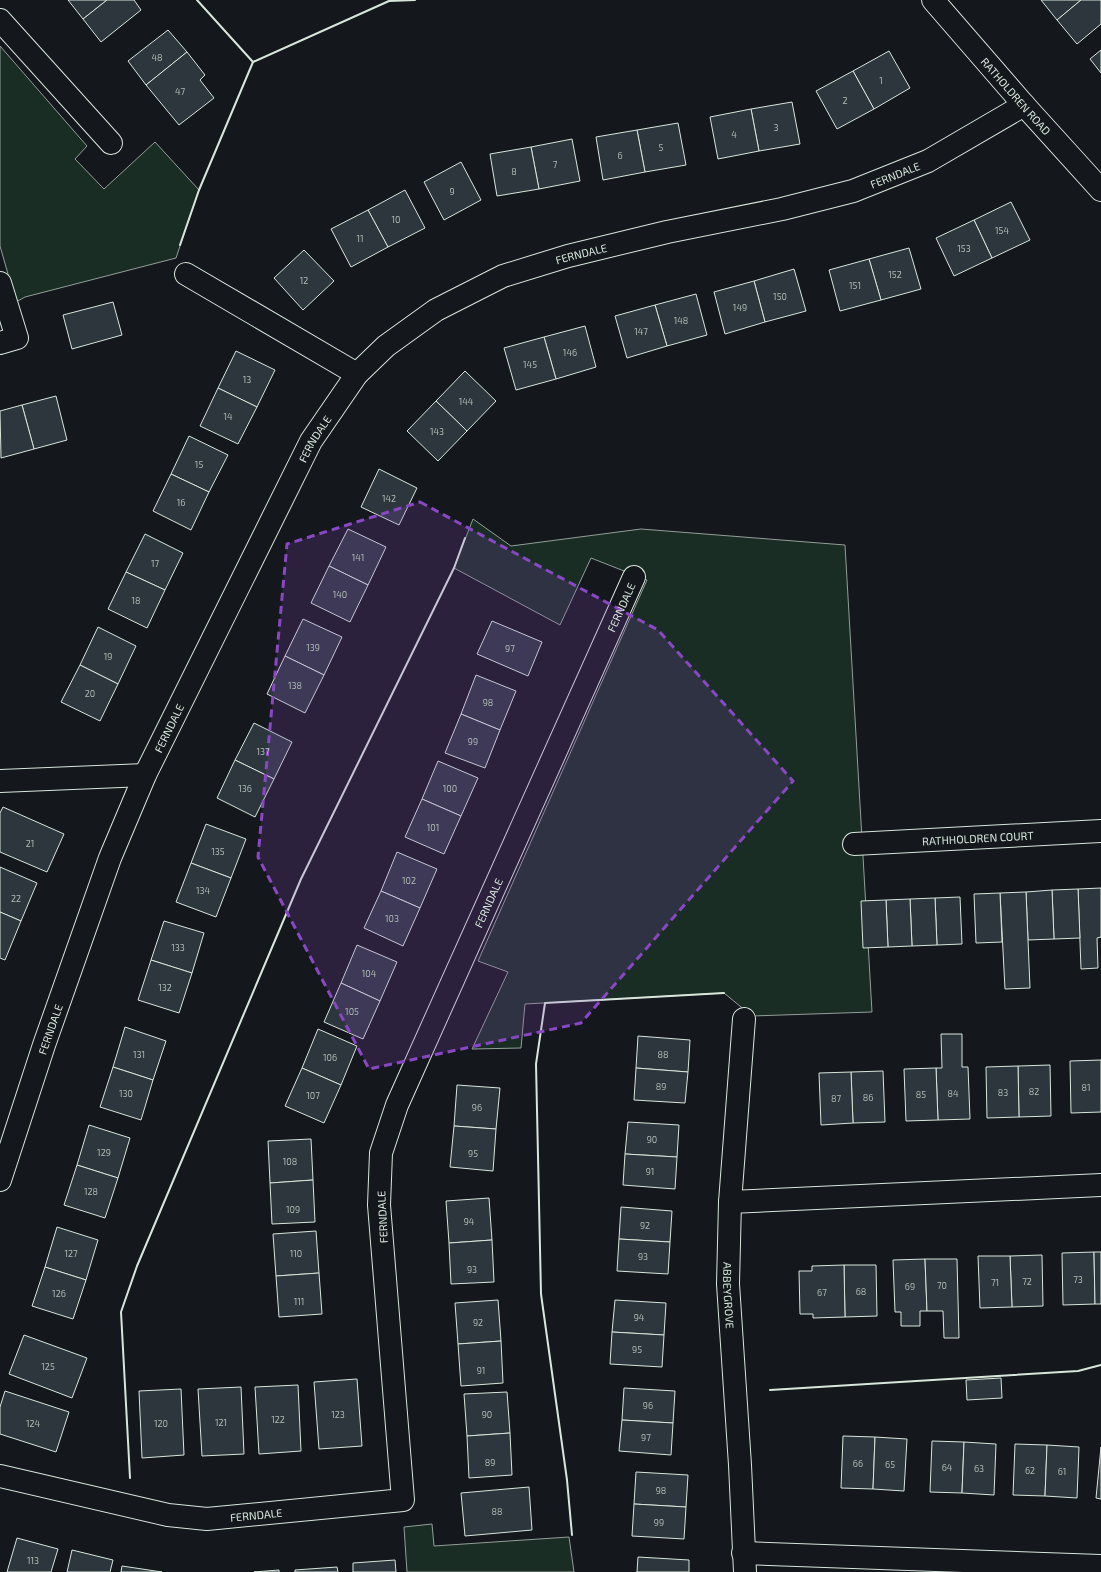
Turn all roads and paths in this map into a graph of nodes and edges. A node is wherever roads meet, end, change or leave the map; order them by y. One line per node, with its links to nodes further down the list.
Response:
1 (933, 0): 3 (street, RATHOLDREN ROAD)
2 (0, 20): 4 (street)
3 (1024, 106): 5 (street, RATHOLDREN ROAD); 9 (street, FERNDALE)
4 (111, 143)
5 (1101, 190)
6 (186, 274): 9 (street)
7 (0, 283): 8 (street)
8 (0, 343)
9 (356, 374): 11 (street, FERNDALE)
10 (634, 577): 19 (street, FERNDALE)
11 (145, 775): 12 (street); 16 (street, FERNDALE)
12 (0, 781)
13 (1101, 830): 14 (street, RATHHOLDREN COURT)
14 (854, 844)
15 (744, 1019): 18 (street, ABBEYGROVE)
16 (0, 1180)
17 (1101, 1185): 18 (street)
18 (730, 1202): 20 (street, ABBEYGROVE)
19 (0, 1476)
20 (744, 1562): 21 (street)
21 (924, 1566): 22 (street)
22 (1101, 1566)

